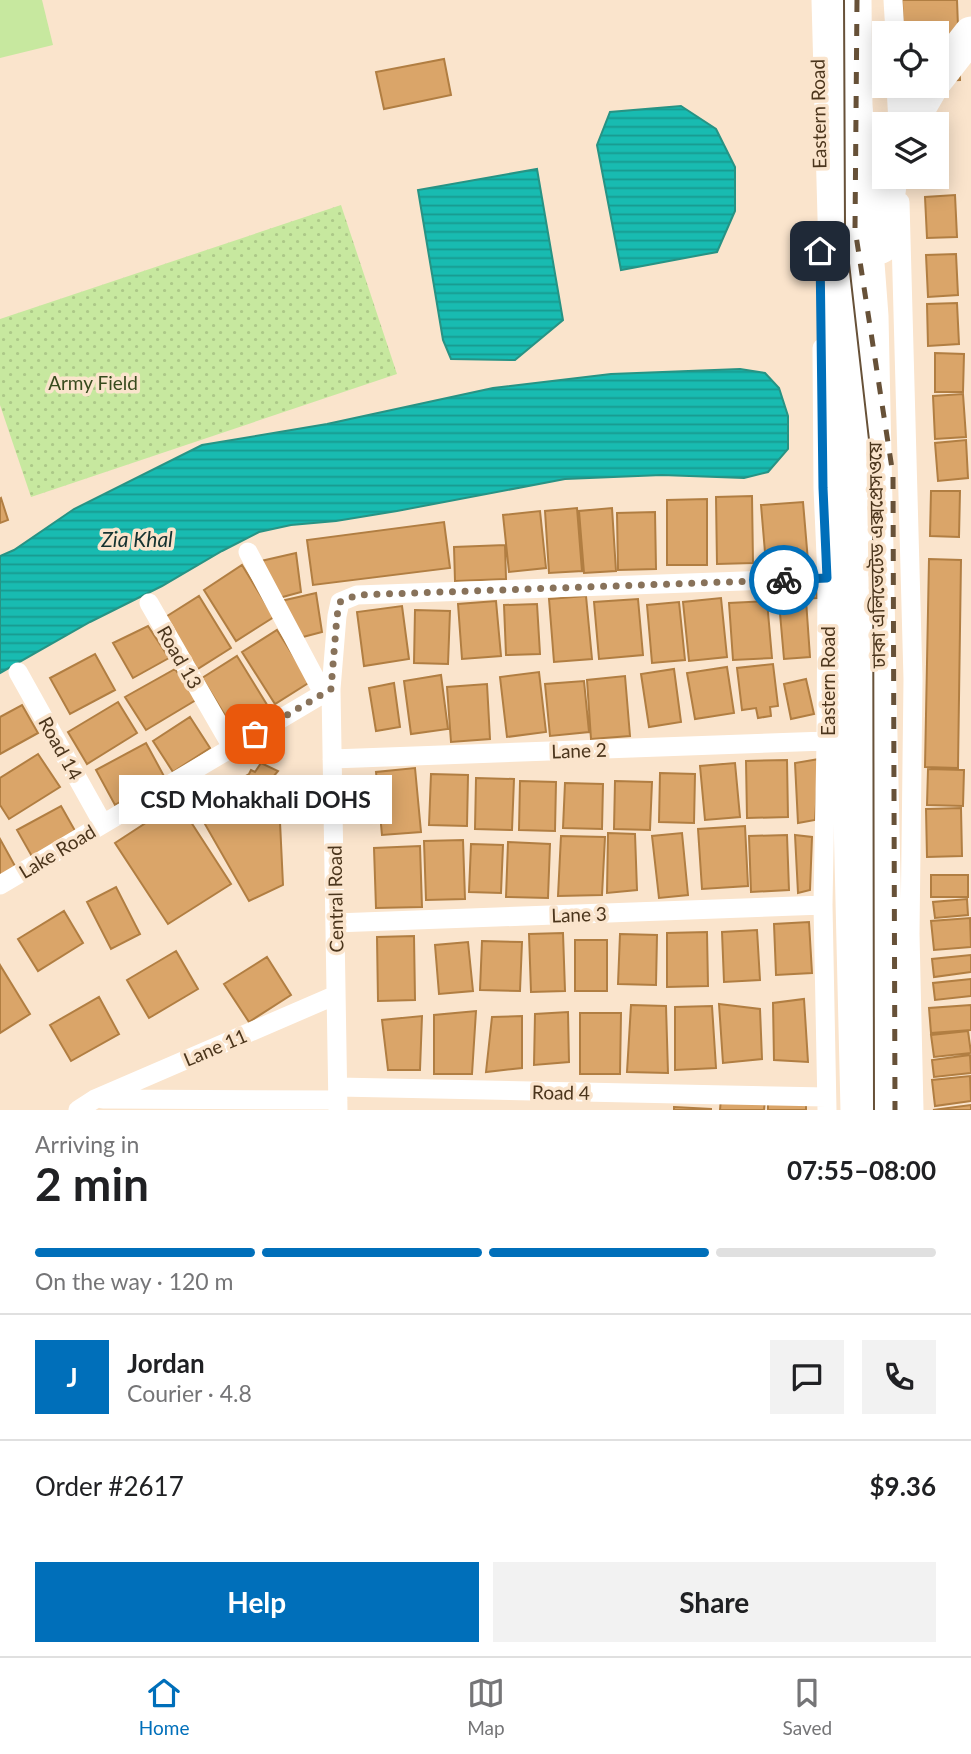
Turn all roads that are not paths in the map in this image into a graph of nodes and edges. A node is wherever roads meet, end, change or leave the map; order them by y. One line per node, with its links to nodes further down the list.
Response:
1 (815, 0): 12 (street, Eastern Road)
2 (829, 0): 26 (highway, ঢাকা এলিভেটেড এক্সপ্রেসওয়ে)
3 (854, 0): 10 (highway, ঢাকা এলিভেটেড এক্সপ্রেসওয়ে)
4 (894, 0): 5 (street)
5 (895, 21)
6 (971, 34): 7 (highway)
7 (949, 62)
8 (888, 189): 10 (highway)
9 (900, 189): 29 (street)
10 (871, 316): 28 (highway, ঢাকা এলিভেটেড এক্সপ্রেসওয়ে)
11 (248, 552): 15 (street)
12 (827, 578): 15 (street, Central Road); 16 (street, Eastern Road)
13 (149, 603): 17 (street, Road 13)
14 (18, 671): 19 (street, Road 14)
15 (327, 691): 17 (street, Lake Road); 18 (street, Central Road)
16 (827, 741): 18 (street, Lane 2); 21 (street, Eastern Road)
17 (232, 747): 19 (street, Lake Road)
18 (332, 759): 22 (street, Central Road)
19 (103, 824): 20 (street, Lake Road)
20 (0, 885)
21 (824, 905): 22 (street, Lane 3); 26 (street, Eastern Road)
22 (335, 923): 23 (street, Central Road)
23 (336, 995): 24 (street, Central Road); 25 (street, Lane 11)
24 (338, 1099): 25 (street, Road 4); 26 (street, Road 4)
25 (95, 1105): 27 (street, Lane 11)
26 (837, 1106)
27 (78, 1110)
28 (888, 1110)
29 (914, 1110)

